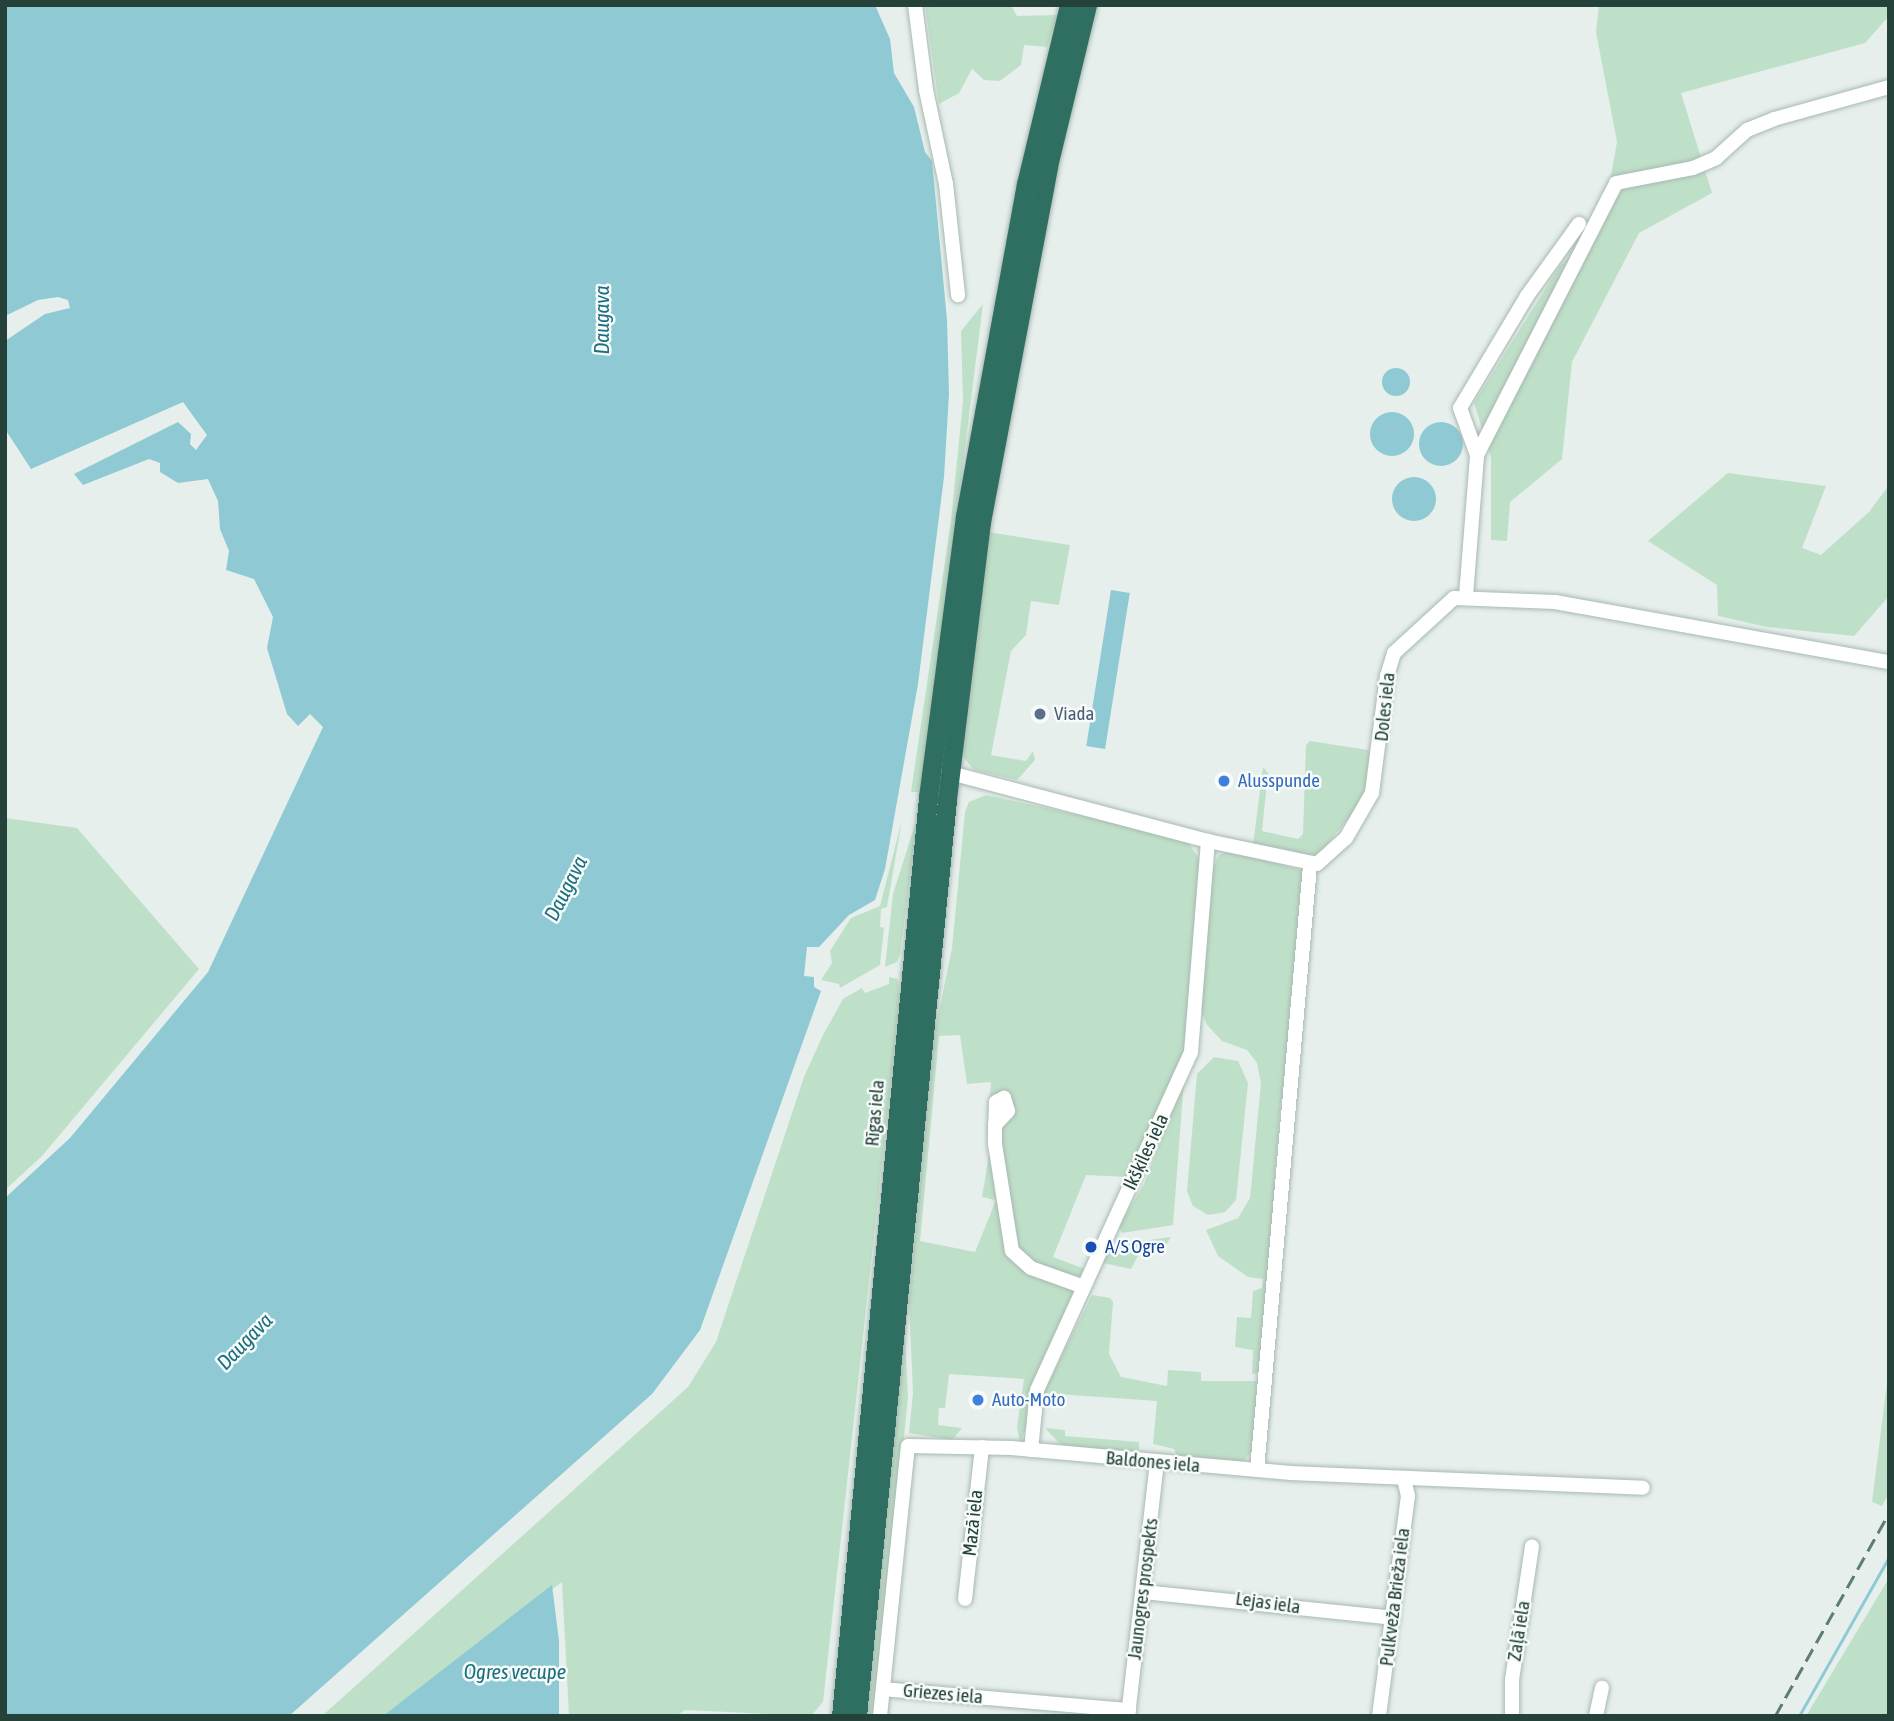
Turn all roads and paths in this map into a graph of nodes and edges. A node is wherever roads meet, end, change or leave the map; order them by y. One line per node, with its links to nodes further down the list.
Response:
1 (915, 5): 6 (street)
2 (1069, 5): 8 (highway)
3 (1087, 5): 8 (highway)
4 (1889, 87): 7 (street)
5 (1579, 225): 7 (street)
6 (958, 295)
7 (1478, 455): 9 (street)
8 (973, 519): 11 (highway, Rīgas iela)
9 (1466, 596): 10 (street); 13 (street, Doles iela)
10 (1889, 662)
11 (941, 771): 12 (street); 29 (highway, Rīgas iela); 30 (highway, Rīgas iela)
12 (1208, 841): 13 (street); 15 (street, Ikšķiles iela)
13 (1310, 864): 19 (street)
14 (995, 1125): 15 (street)
15 (1084, 1287): 17 (street, Ikšķiles iela)
16 (982, 1447): 17 (street, Baldones iela); 24 (street, Mazā iela); 27 (street, Baldones iela)
17 (1031, 1450): 18 (street, Baldones iela)
18 (1157, 1462): 19 (street, Baldones iela); 23 (street, Jaunogres prospekts)
19 (1257, 1470): 20 (street, Baldones iela)
20 (1404, 1479): 21 (street, Baldones iela); 25 (street, Pulkveža Brieža iela)
21 (1643, 1488)
22 (1532, 1546): 33 (street, Zaļā iela)
23 (1143, 1592): 25 (street, Lejas iela); 28 (street, Jaunogres prospekts)
24 (965, 1599)
25 (1393, 1618): 32 (street, Pulkveža Brieža iela)
26 (1602, 1688): 34 (street)
27 (883, 1689): 28 (street, Griezes iela); 31 (street)
28 (1128, 1713)
29 (841, 1716)
30 (857, 1716)
31 (880, 1716)
32 (1379, 1716)
33 (1512, 1716)
34 (1596, 1716)

